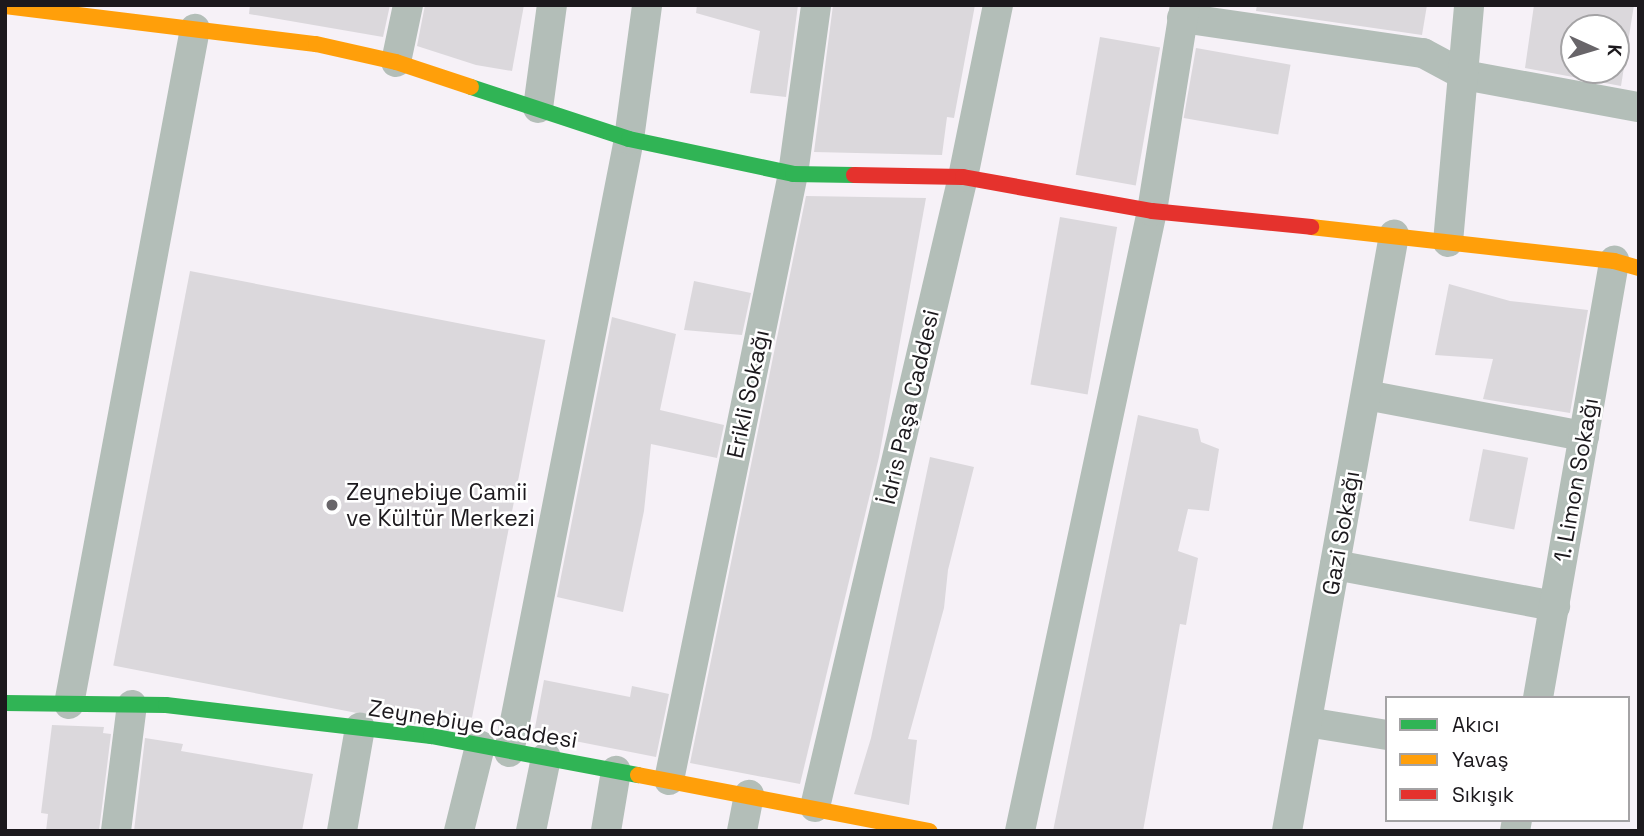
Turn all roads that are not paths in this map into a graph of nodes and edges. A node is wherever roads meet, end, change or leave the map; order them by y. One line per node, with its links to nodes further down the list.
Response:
1 (408, 5): 10 (street)
2 (552, 5): 13 (street)
3 (647, 5): 14 (street)
4 (816, 5): 15 (street, Erikli Sokağı)
5 (998, 5): 16 (street, İdris Paşa Caddesi)
6 (1469, 5): 11 (street)
7 (5, 6): 9 (street)
8 (1183, 12): 11 (street); 17 (street)
9 (187, 21): 10 (street); 27 (street)
10 (396, 62): 13 (street)
11 (1464, 75): 12 (street); 19 (street)
12 (1639, 107)
13 (538, 108): 14 (street)
14 (629, 139): 15 (street); 33 (street)
15 (793, 174): 16 (street); 36 (street, Erikli Sokağı)
16 (963, 177): 17 (street); 38 (street, İdris Paşa Caddesi)
17 (1152, 211): 18 (street); 46 (street)
18 (1394, 235): 19 (street); 21 (street, Gazi Sokağı)
19 (1448, 242): 20 (street)
20 (1626, 265): 22 (street, 1. Limon Sokağı)
21 (1366, 395): 22 (street); 23 (street, Gazi Sokağı)
22 (1584, 436): 24 (street, 1. Limon Sokağı)
23 (1335, 565): 24 (street); 29 (street, Gazi Sokağı)
24 (1555, 606): 25 (street, 1. Limon Sokağı)
25 (1538, 696)
26 (5, 703): 27 (street, Zeynebiye Caddesi)
27 (69, 704): 28 (street, Zeynebiye Caddesi)
28 (132, 705): 30 (street, Zeynebiye Caddesi); 39 (street)
29 (1307, 722): 31 (street); 47 (street, Gazi Sokağı)
30 (360, 728): 32 (street, Zeynebiye Caddesi); 40 (street)
31 (1385, 735)
32 (480, 746): 33 (street, Zeynebiye Caddesi); 41 (street)
33 (509, 752): 34 (street, Zeynebiye Caddesi)
34 (546, 758): 35 (street, Zeynebiye Caddesi); 42 (street)
35 (616, 771): 36 (street, Zeynebiye Caddesi); 43 (street)
36 (669, 780): 37 (street, Zeynebiye Caddesi)
37 (749, 795): 38 (street, Zeynebiye Caddesi); 44 (street)
38 (815, 807): 45 (street, Zeynebiye Caddesi)
39 (116, 831)
40 (342, 831)
41 (459, 831)
42 (530, 831)
43 (606, 831)
44 (742, 831)
45 (930, 831)
46 (1020, 831)
47 (1287, 831)

